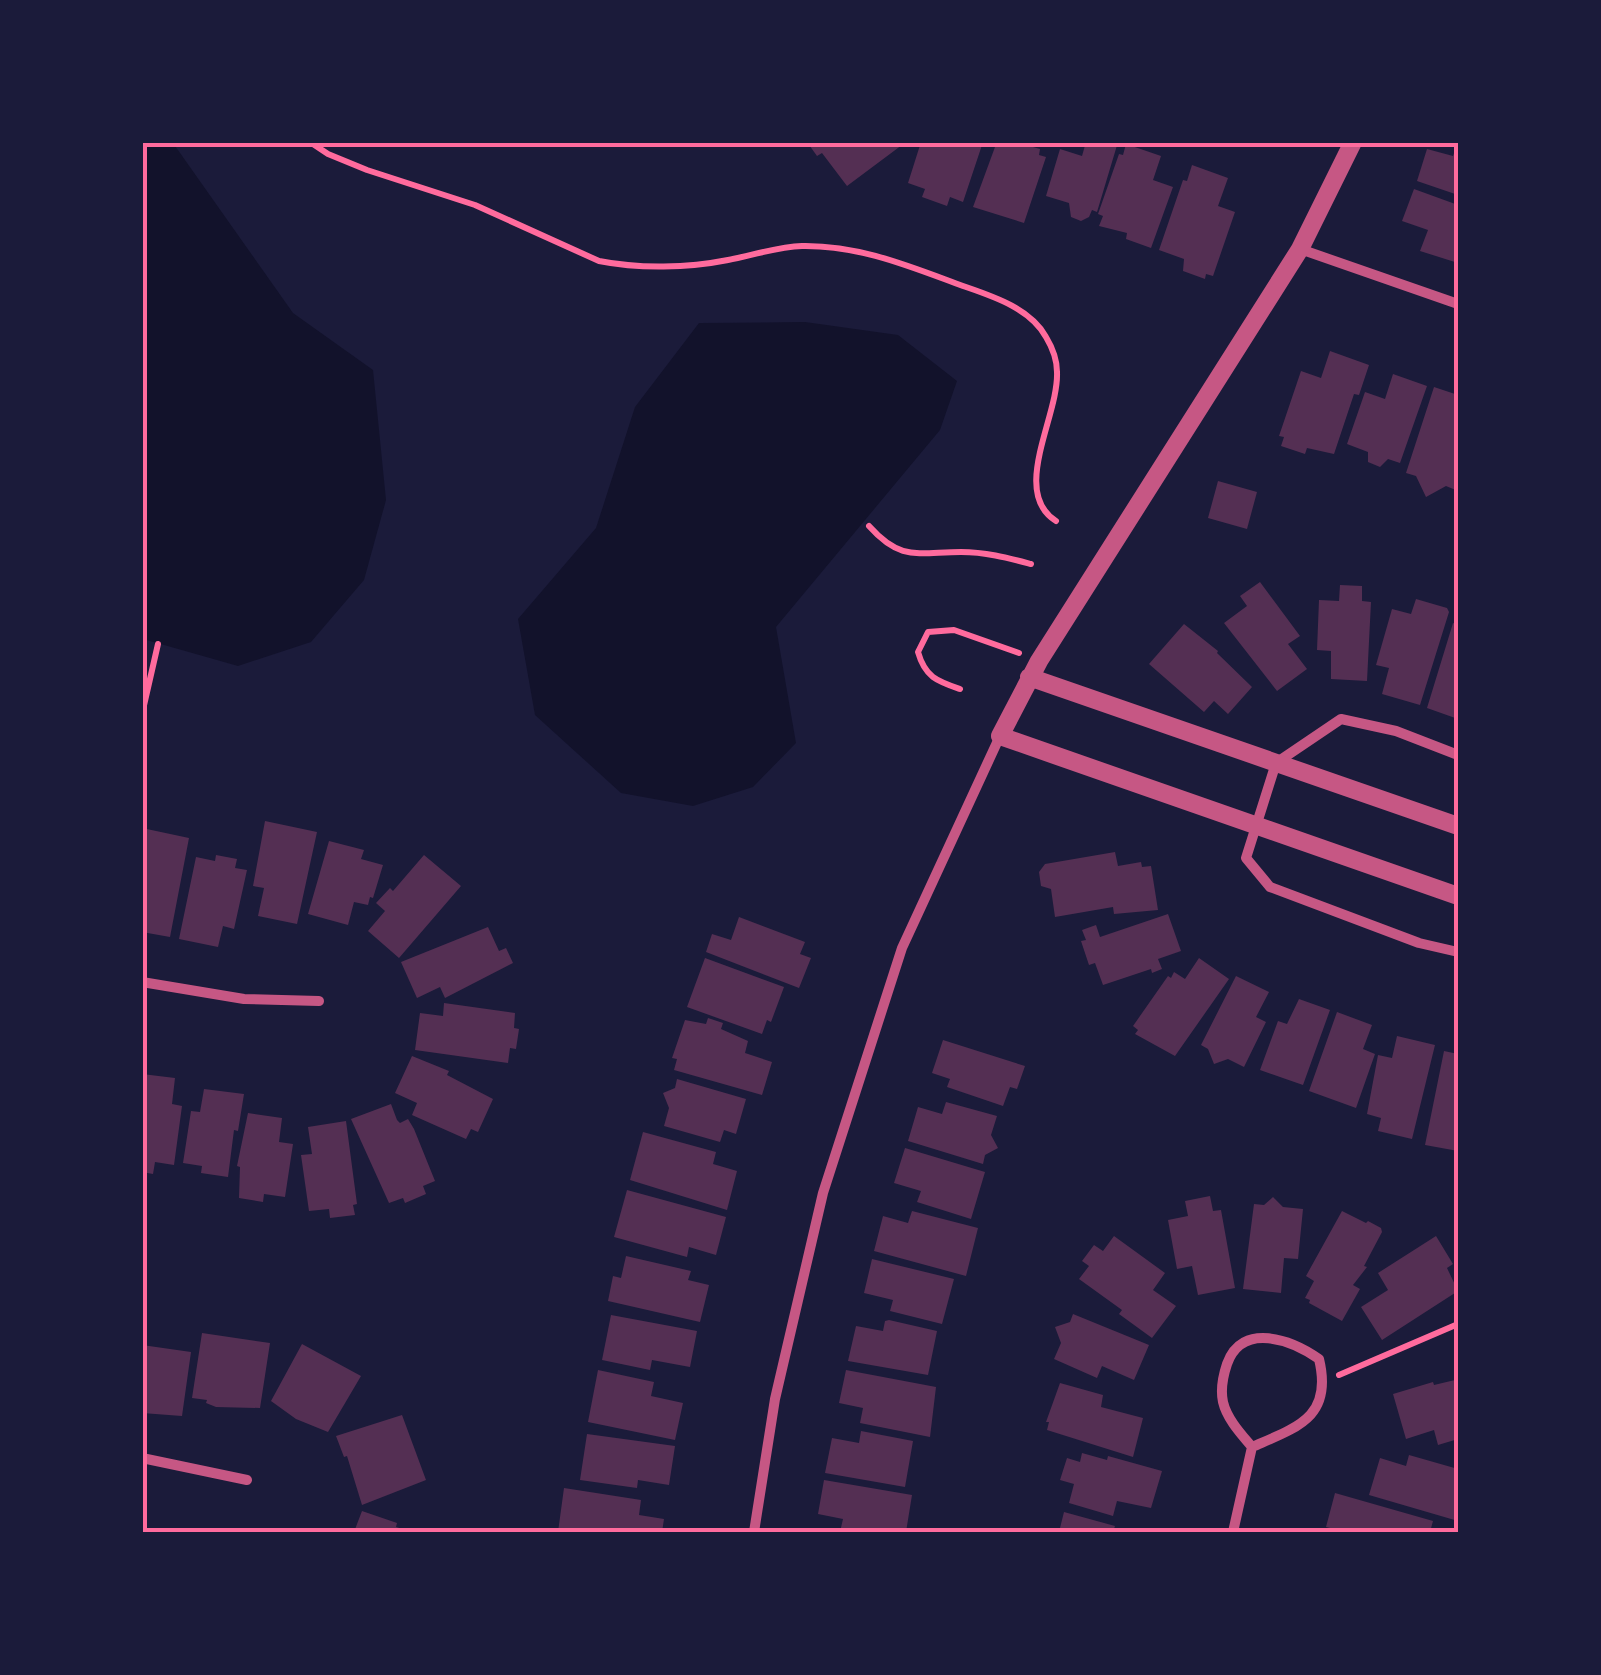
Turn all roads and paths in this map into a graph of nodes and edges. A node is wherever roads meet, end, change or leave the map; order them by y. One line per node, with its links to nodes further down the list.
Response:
1 (310, 142): 5 (path)
2 (1353, 142): 3 (street)
3 (1300, 249): 4 (street); 9 (street)
4 (1458, 304)
5 (1056, 521)
6 (869, 526): 7 (path)
7 (1031, 564)
8 (158, 644): 11 (path)
9 (1034, 669): 10 (path); 12 (street); 14 (street)
10 (960, 690)
11 (142, 714)
12 (1000, 736): 15 (street); 26 (street)
13 (1458, 754): 14 (street)
14 (1276, 762): 15 (street); 16 (street)
15 (1257, 824): 17 (street); 18 (street)
16 (1458, 826)
17 (1458, 896)
18 (1458, 952)
19 (142, 982): 20 (street)
20 (319, 1001)
21 (1458, 1324): 22 (path)
22 (1324, 1382): 23 (street); 23 (street)
23 (1252, 1447): 27 (street)
24 (142, 1458): 25 (street)
25 (247, 1480)
26 (754, 1532)
27 (1233, 1532)

